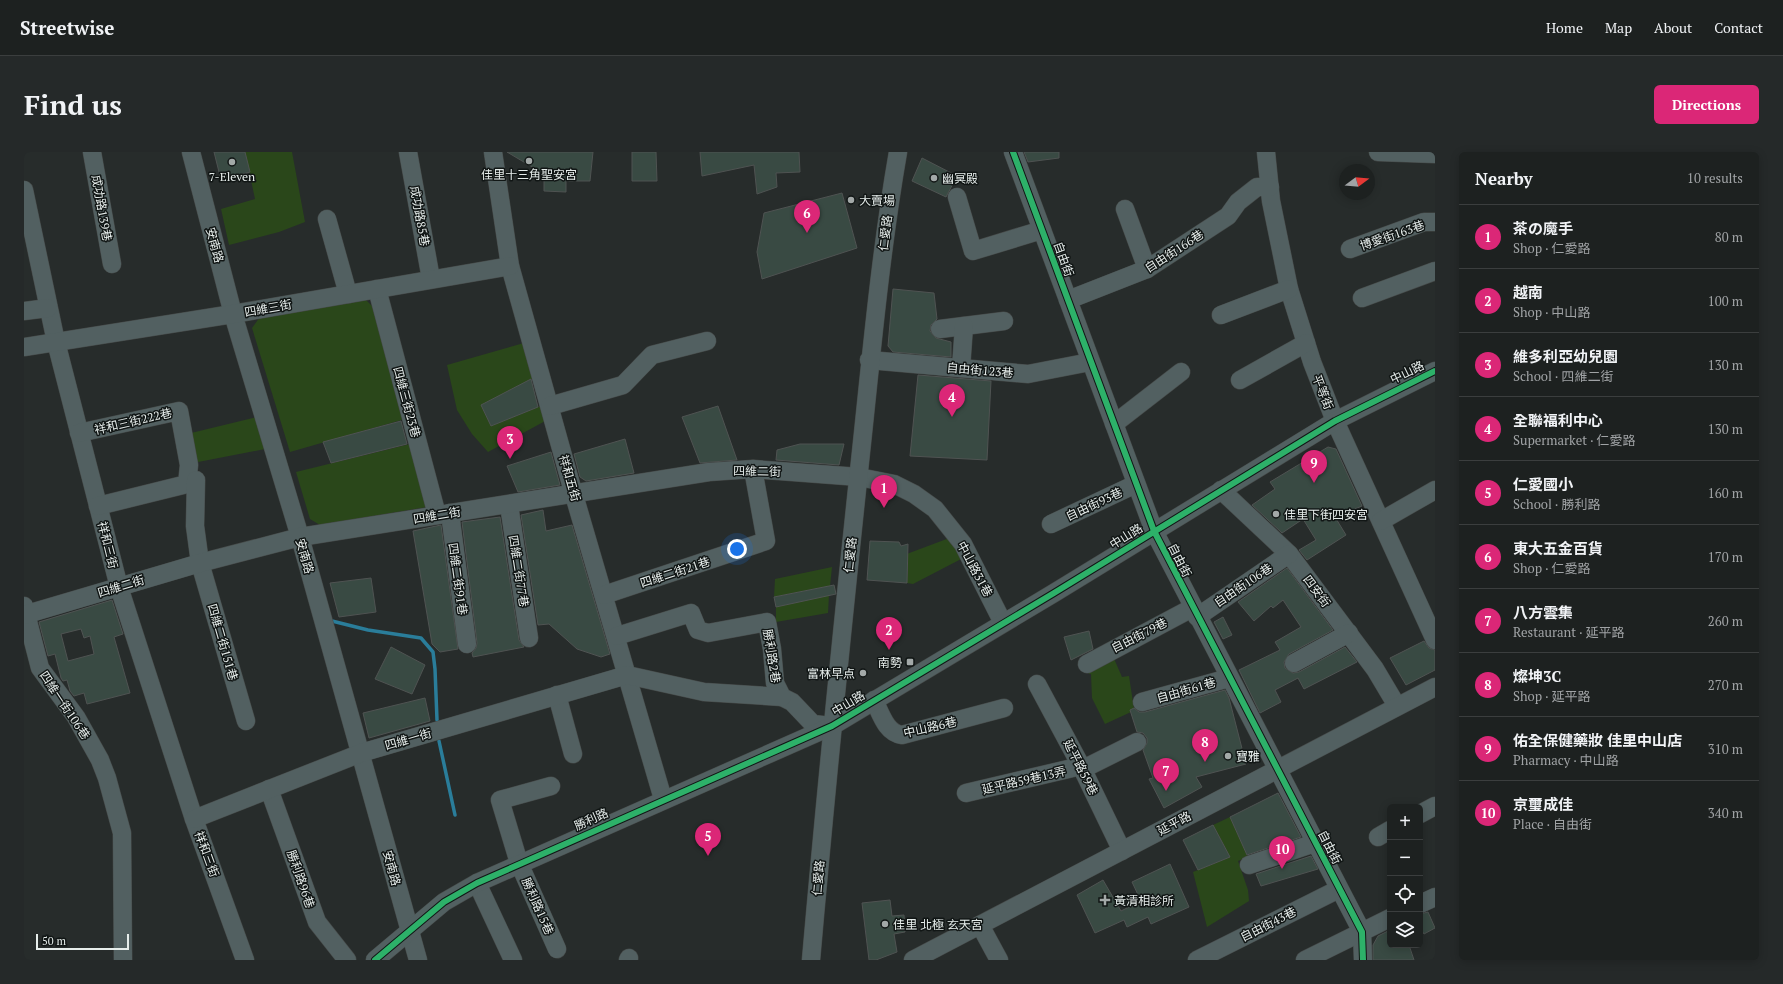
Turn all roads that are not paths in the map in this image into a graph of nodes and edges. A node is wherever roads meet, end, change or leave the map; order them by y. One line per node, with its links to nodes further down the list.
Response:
1 (92, 152): 20 (street, 成功路139巷)
2 (191, 152): 32 (street, 安南路)
3 (408, 152): 24 (street, 成功路85巷)
4 (493, 152): 21 (street, 祥和五街)
5 (898, 152): 41 (street, 仁愛路)
6 (1013, 152): 18 (street, 自由街)
7 (1266, 152): 11 (street, 平等街)
8 (1378, 152): 9 (street)
9 (1396, 152): 10 (street)
10 (1435, 154)
11 (1270, 187): 22 (street, 自由街166巷); 26 (street, 平等街)
12 (24, 190): 15 (street, 祥和三街)
13 (957, 197): 18 (street)
14 (1125, 209): 22 (street)
15 (26, 215): 30 (street, 祥和三街)
16 (327, 218): 27 (street)
17 (1435, 222): 19 (street, 博愛街163巷)
18 (1042, 230): 29 (street, 自由街)
19 (1350, 249)
20 (112, 264)
21 (510, 266): 24 (street, 四維三街); 47 (street, 祥和五街)
22 (1147, 269): 29 (street, 自由街166巷)
23 (1435, 272): 28 (street)
24 (431, 279): 25 (street, 四維三街)
25 (377, 289): 27 (street, 四維三街); 60 (street, 四維三街23巷)
26 (1289, 289): 33 (street); 39 (street, 平等街)
27 (348, 294): 32 (street, 四維三街)
28 (1362, 298)
29 (1068, 300): 42 (street, 自由街)
30 (48, 308): 31 (street); 38 (street, 祥和三街)
31 (24, 311)
32 (233, 314): 38 (street, 四維三街); 64 (street, 安南路)
33 (1221, 315)
34 (1004, 321): 35 (street)
35 (964, 326): 36 (street); 43 (street)
36 (940, 329)
37 (707, 341): 47 (street)
38 (56, 342): 40 (street, 四維三街); 50 (street, 祥和三街)
39 (1306, 343): 46 (street); 48 (street, 平等街)
40 (24, 346)
41 (869, 360): 43 (street, 自由街123巷); 53 (street, 仁愛路)
42 (1090, 362): 43 (street, 自由街123巷); 49 (street, 自由街)
43 (961, 368)
44 (1435, 371): 48 (street, 中山路)
45 (1181, 372): 49 (street)
46 (1240, 380)
47 (550, 406): 57 (street, 祥和五街)
48 (1335, 421): 55 (street, 中山路); 61 (street, 平等街)
49 (1114, 424): 54 (street, 自由街)
50 (79, 433): 52 (street, 祥和三街222巷); 59 (street, 祥和三街)
51 (753, 469): 53 (street, 四維二街); 57 (street, 四維二街); 68 (street, 四維二街21巷)
52 (192, 473): 59 (street); 66 (street, 四維二街151巷)
53 (859, 477): 72 (street, 中山路31巷); 92 (street, 仁愛路)
54 (1136, 484): 62 (street, 自由街93巷); 63 (street, 自由街)
55 (1221, 490): 63 (street, 中山路); 65 (street, 四安街)
56 (1435, 490): 61 (street)
57 (574, 495): 58 (street, 四維二街); 68 (street, 祥和五街)
58 (509, 505): 60 (street, 四維二街); 75 (street, 四維二街77巷)
59 (98, 506): 67 (street, 祥和三街)
60 (443, 514): 64 (street, 四維二街); 78 (street, 四維二街91巷)
61 (1381, 521): 71 (street, 平等街)
62 (1051, 524)
63 (1154, 531): 70 (street, 自由街); 72 (street, 中山路)
64 (300, 537): 66 (street, 四維二街); 94 (street, 安南路)
65 (1289, 554): 70 (street, 自由街106巷); 73 (street, 四安街)
66 (200, 563): 67 (street, 四維二街); 91 (street, 四維二街151巷)
67 (119, 587): 69 (street, 四維二街); 104 (street, 祥和三街)
68 (604, 595): 74 (street, 祥和五街)
69 (25, 612): 77 (street, 四維一街106巷)
70 (1195, 612): 80 (street, 自由街79巷); 82 (street, 自由街)
71 (1429, 612): 76 (street, 平等街)
72 (1003, 623): 87 (street, 中山路)
73 (1349, 633): 79 (street); 89 (street, 四安街)
74 (617, 636): 81 (street, 祥和五街); 86 (street, 勝利路2巷)
75 (529, 638)
76 (1435, 640)
77 (28, 644): 118 (street, 四維一街106巷)
78 (467, 644)
79 (1294, 663)
80 (1087, 664)
81 (627, 675): 85 (street, 四維一街); 86 (street); 101 (street, 祥和五街)
82 (1229, 678): 88 (street, 自由街61巷); 97 (street, 自由街)
83 (1037, 684): 96 (street, 延平路59巷)
84 (1435, 687): 89 (street, 延平路)
85 (557, 695): 94 (street, 四維一街); 95 (street)
86 (782, 696): 92 (street, 勝利路2巷)
87 (874, 700): 90 (street, 中山路6巷); 92 (street, 中山路)
88 (1142, 702)
89 (1397, 706): 97 (street, 延平路)
90 (1004, 708)
91 (246, 721)
92 (832, 726): 101 (street, 勝利路); 124 (street, 仁愛路)
93 (1136, 742): 96 (street, 延平路59巷13弄)
94 (361, 752): 99 (street, 四維一街); 115 (street, 安南路)
95 (573, 754)
96 (1082, 768): 100 (street, 延平路59巷13弄); 106 (street, 延平路59巷)
97 (1276, 768): 105 (street, 自由街); 106 (street, 延平路)
98 (551, 786): 107 (street, 勝利路15巷)
99 (269, 790): 104 (street, 四維一街); 120 (street, 勝利路96巷)
100 (966, 793)
101 (663, 799): 107 (street, 勝利路)
102 (1435, 806): 103 (street)
103 (1423, 812)
104 (194, 819): 119 (street, 祥和三街)
105 (1315, 843): 108 (street); 110 (street, 自由街)
106 (1122, 851): 114 (street, 延平路)
107 (519, 863): 109 (street, 勝利路); 117 (street, 勝利路15巷)
108 (1249, 865)
109 (477, 883): 115 (street, 勝利路); 123 (street)
110 (1339, 889): 116 (street, 自由街); 127 (street, 自由街43巷)
111 (1435, 897): 112 (street)
112 (1423, 903)
113 (1387, 920): 116 (street)
114 (980, 925): 125 (street, 延平路); 126 (street)
115 (410, 931): 121 (street, 勝利路); 122 (street, 安南路)
116 (1362, 932): 128 (street); 129 (street, 自由街)
117 (557, 949)
118 (123, 960)
119 (245, 960)
120 (347, 960)
121 (375, 960)
122 (418, 960)
123 (513, 960)
124 (811, 960)
125 (913, 960)
126 (999, 960)
127 (1197, 960)
128 (1305, 960)
129 (1363, 960)

